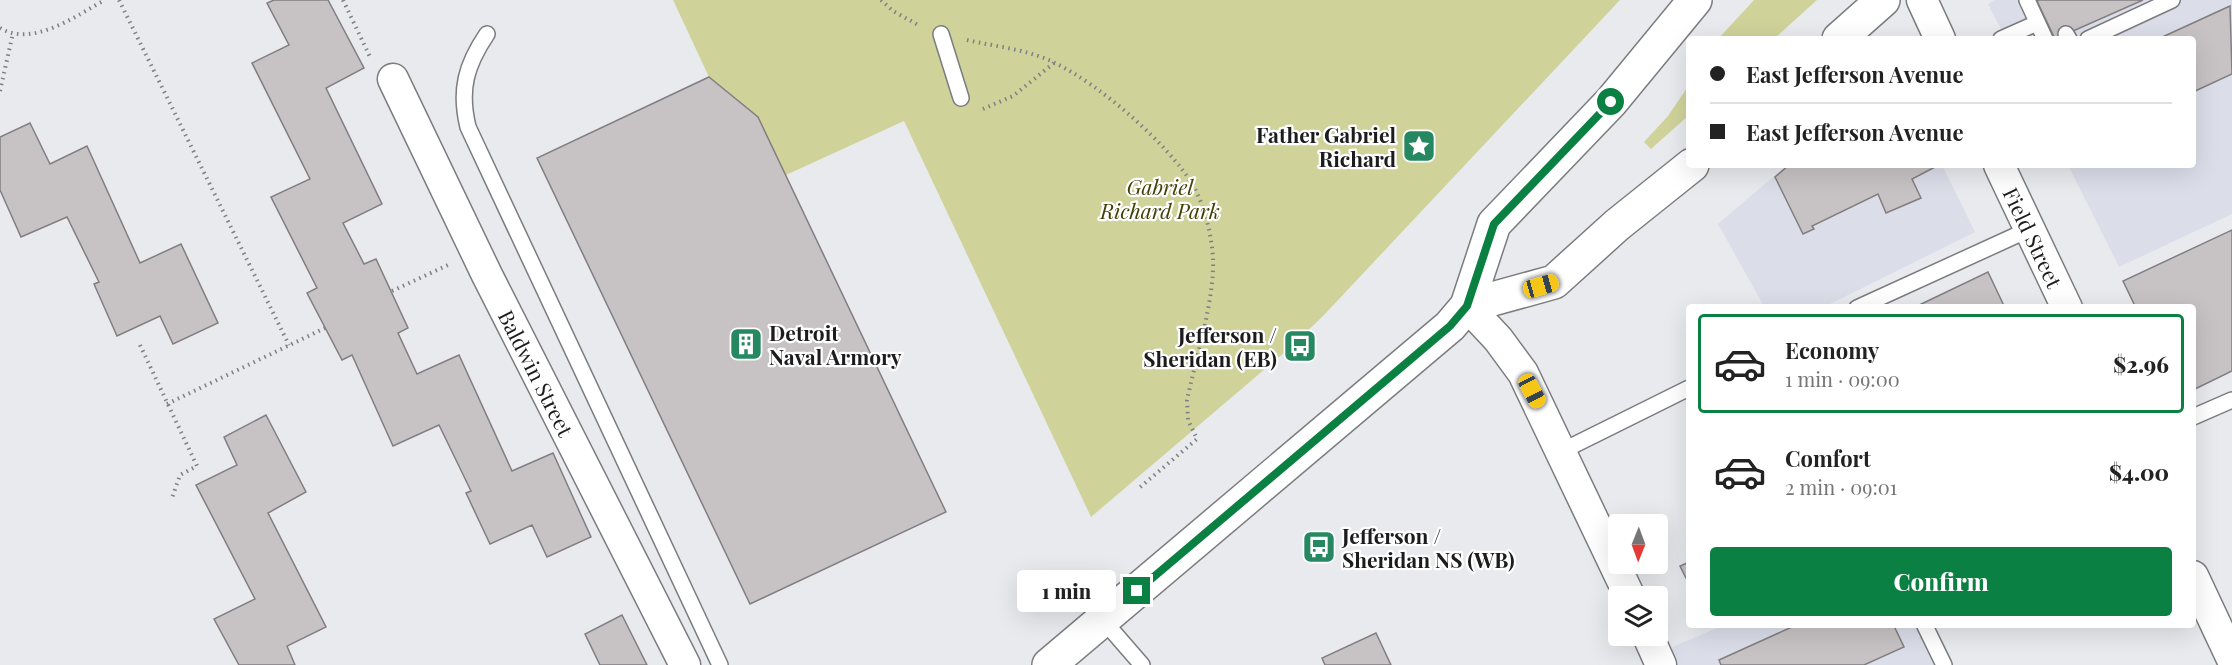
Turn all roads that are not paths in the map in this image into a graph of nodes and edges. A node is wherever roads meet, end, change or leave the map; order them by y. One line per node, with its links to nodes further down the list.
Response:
1 (1695, 0): 21 (main road)
2 (1883, 0): 10 (main road)
3 (1922, 0): 11 (street)
4 (2027, 0): 6 (lane)
5 (2164, 2): 8 (lane)
6 (2037, 23): 12 (lane); 13 (lane)
7 (941, 33): 15 (lane)
8 (2091, 33)
9 (487, 34): 33 (lane)
10 (1842, 36)
11 (1939, 36)
12 (2008, 36)
13 (2044, 36)
14 (393, 79): 32 (street, Baldwin Street)
15 (961, 98)
16 (1688, 168): 21 (main road)
17 (2000, 168): 18 (street, Field Street)
18 (2030, 229): 19 (lane); 20 (street, Field Street)
19 (1866, 304)
20 (2065, 304)
21 (1467, 306): 25 (street); 28 (main road)
22 (1686, 389): 25 (lane)
23 (2230, 405): 24 (lane)
24 (2196, 416)
25 (1562, 451): 27 (street)
26 (2196, 582): 31 (street)
27 (1625, 586)
28 (1103, 620): 34 (main road); 35 (lane)
29 (1927, 628): 37 (lane)
30 (1652, 646): 36 (street)
31 (2232, 659)
32 (685, 665)
33 (720, 665)
34 (1049, 665)
35 (1142, 665)
36 (1661, 665)
37 (1944, 665)

